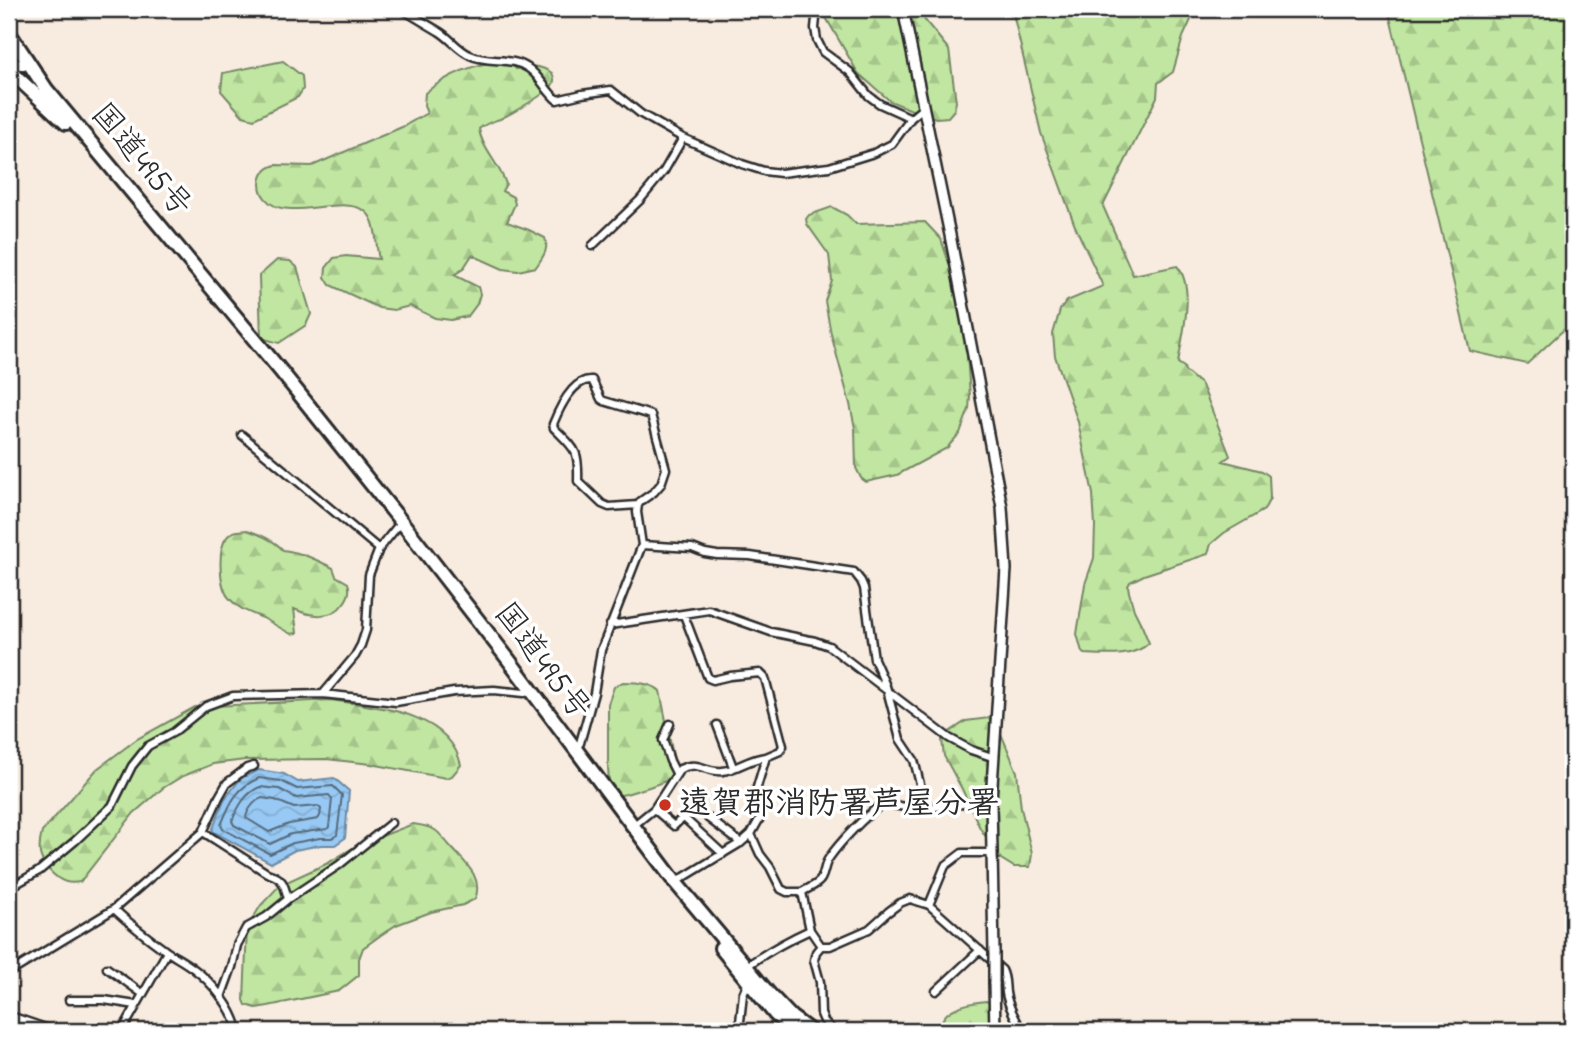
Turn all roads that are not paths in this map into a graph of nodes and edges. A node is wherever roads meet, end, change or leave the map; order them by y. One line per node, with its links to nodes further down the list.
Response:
1 (402, 9): 10 (street)
2 (817, 9): 9 (street)
3 (903, 9): 8 (street)
4 (9, 33): 6 (highway, 国道495号)
5 (9, 60): 6 (street)
6 (29, 65): 11 (highway, 国道495号)
7 (9, 70): 11 (highway)
8 (923, 108): 9 (street); 28 (street)
9 (911, 118): 10 (street)
10 (684, 138): 12 (street)
11 (98, 151): 13 (highway, 国道495号)
12 (593, 246)
13 (236, 318): 16 (highway, 国道495号); 26 (highway, 国道495号)
14 (242, 435): 18 (street)
15 (638, 505): 15 (street); 17 (street)
16 (396, 528): 18 (street); 22 (highway, 国道495号)
17 (642, 545): 20 (street); 21 (street)
18 (379, 550): 23 (street)
19 (684, 615): 20 (street); 21 (street); 27 (street)
20 (610, 625): 26 (street)
21 (888, 692): 28 (street); 33 (street)
22 (524, 693): 23 (street); 56 (highway, 国道495号)
23 (323, 694): 44 (street)
24 (670, 724): 31 (street)
25 (717, 725): 30 (street)
26 (575, 750): 37 (highway, 国道495号)
27 (765, 757): 30 (street); 39 (street)
28 (992, 757): 32 (street)
29 (254, 765): 38 (street)
30 (733, 767): 31 (street)
31 (676, 773): 34 (street)
32 (991, 801): 33 (street); 41 (street)
33 (926, 808): 45 (street)
34 (654, 809): 37 (street); 42 (street)
35 (708, 818): 40 (street)
36 (391, 823): 46 (street)
37 (633, 826): 43 (highway, 国道495号)
38 (203, 832): 46 (street); 48 (street)
39 (751, 834): 40 (street); 45 (street)
40 (741, 843): 42 (street)
41 (992, 853): 47 (street); 70 (street, bridge)
42 (723, 854): 43 (street)
43 (675, 882): 53 (highway, 国道495号)
44 (9, 888)
45 (802, 892): 49 (street)
46 (288, 899): 59 (street)
47 (929, 905): 50 (street); 51 (street)
48 (114, 909): 52 (street); 55 (street)
49 (810, 930): 50 (street); 53 (street)
50 (821, 946): 69 (street)
51 (980, 950): 57 (street); 71 (street)
52 (167, 952): 58 (street); 59 (street)
53 (747, 966): 56 (street); 68 (highway, 国道495号)
54 (107, 968): 58 (street)
55 (9, 972)
56 (748, 983): 66 (street); 67 (highway, 国道495号)
57 (936, 991)
58 (143, 994): 61 (street)
59 (221, 997): 65 (street)
60 (69, 1000): 61 (street)
61 (136, 1006): 64 (street)
62 (9, 1017): 63 (street)
63 (50, 1031)
64 (122, 1031)
65 (238, 1031)
66 (739, 1031)
67 (794, 1031)
68 (810, 1031)
69 (833, 1031)
70 (995, 1031)
71 (1023, 1031)

